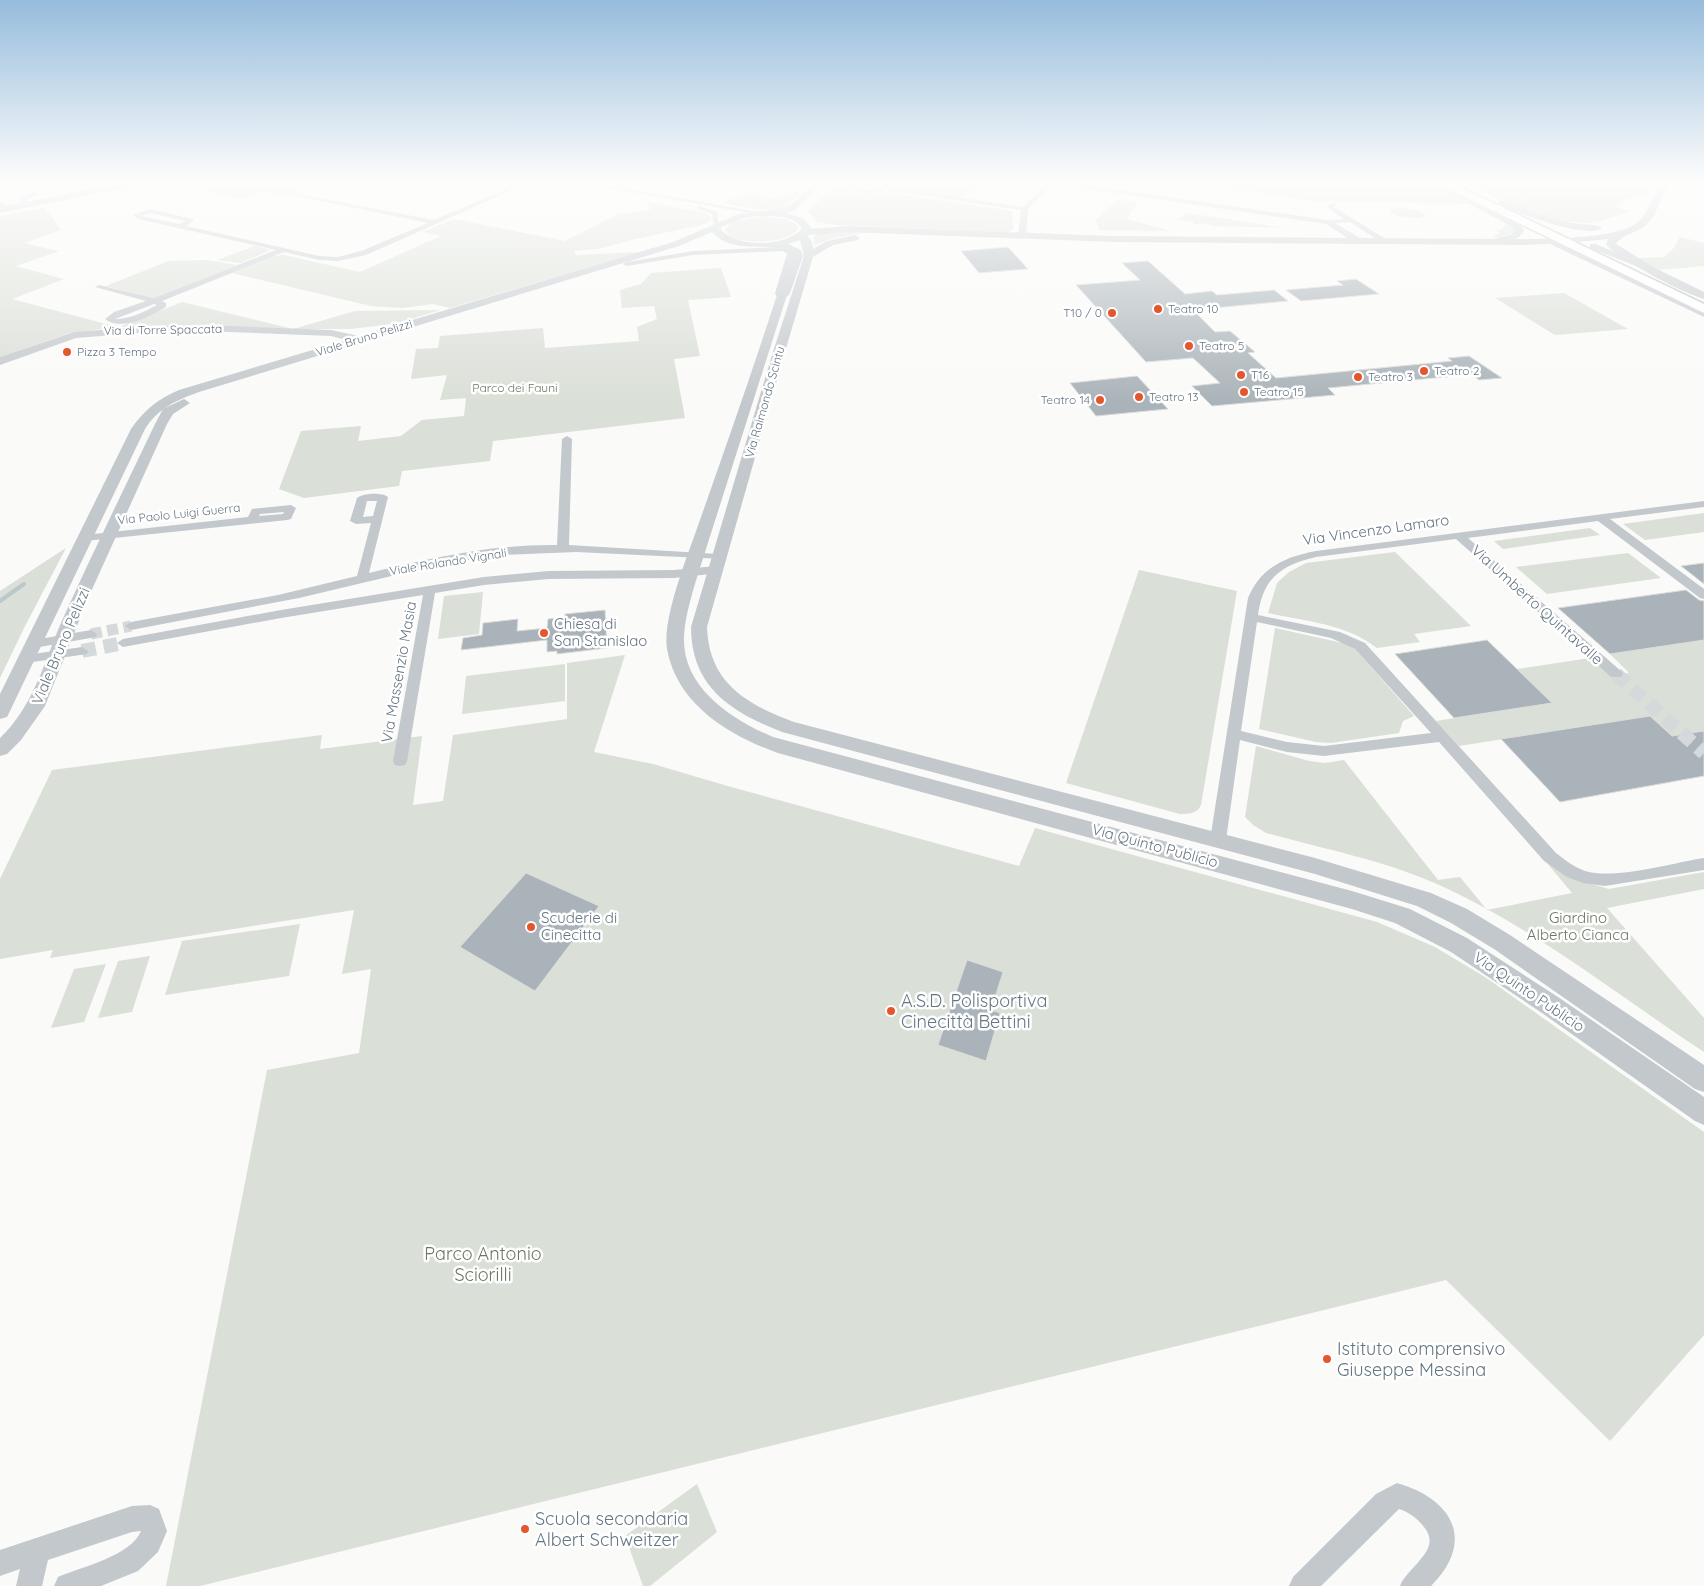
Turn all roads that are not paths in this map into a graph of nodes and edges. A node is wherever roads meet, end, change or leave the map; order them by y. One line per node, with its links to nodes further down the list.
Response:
1 (270, 255): 21 (street)
2 (308, 255): 3 (street)
3 (355, 255)
4 (645, 255): 15 (street, Viale Bruno Pelizzi)
5 (651, 255): 15 (street, Viale Bruno Pelizzi)
6 (674, 255): 16 (street, Via Raimondo Scintu)
7 (791, 255): 20 (street, Via Raimondo Scintu)
8 (797, 255): 20 (street, Via Raimondo Scintu)
9 (1592, 255): 24 (street)
10 (1594, 255): 23 (main road)
11 (1610, 255): 22 (main road)
12 (1614, 255): 17 (street)
13 (1628, 255): 17 (street)
14 (809, 256): 42 (street, Via Raimondo Scintu)
15 (640, 257): 16 (street, Viale Bruno Pelizzi); 25 (street, Viale Bruno Pelizzi)
16 (627, 264): 28 (street, Viale Bruno Pelizzi)
17 (1651, 270): 19 (street)
18 (99, 287): 21 (street)
19 (1704, 296)
20 (780, 298): 41 (street, Via Raimondo Scintu)
21 (155, 301): 21 (street)
22 (1704, 301)
23 (1704, 309)
24 (1704, 314)
25 (403, 326): 26 (street, Via di Torre Spaccata); 28 (street, Viale Bruno Pelizzi)
26 (344, 332): 27 (street, Via di Torre Spaccata); 28 (street)
27 (330, 333): 28 (street, Via di Torre Spaccata); 29 (street); 30 (street, Via di Torre Spaccata)
28 (364, 342): 29 (street, Viale Bruno Pelizzi); 36 (street, Viale Bruno Pelizzi)
29 (327, 349): 38 (street, Viale Bruno Pelizzi)
30 (0, 360)
31 (567, 439): 39 (street)
32 (1704, 504): 33 (street, Via Vincenzo Lamaro)
33 (1600, 517): 37 (street, Via Vincenzo Lamaro); 47 (street)
34 (378, 519): 44 (street)
35 (252, 520): 36 (street, Via Paolo Luigi Guerra)
36 (110, 535): 38 (street); 53 (street, Viale Bruno Pelizzi)
37 (1458, 535): 49 (street, Via Vincenzo Lamaro); 56 (street, Via Umberto Quintavalle)
38 (85, 538): 55 (street, Viale Bruno Pelizzi)
39 (563, 549): 40 (street, Viale Rolando Vignali); 44 (street, Viale Rolando Vignali)
40 (602, 551): 41 (street, Viale Rolando Vignali); 43 (street)
41 (694, 564): 42 (street, Viale Rolando Vignali); 43 (street, Viale Rolando Vignali); 63 (street, Via Quinto Publicio)
42 (717, 564): 62 (street, Via Quinto Publicio)
43 (593, 574): 45 (street, Viale Rolando Vignali)
44 (362, 578): 46 (street, Viale Rolando Vignali)
45 (430, 589): 48 (street, Viale Rolando Vignali); 61 (street, Via Massenzio Masia)
46 (297, 594): 48 (street); 50 (street, Viale Rolando Vignali)
47 (1704, 595)
48 (294, 612): 52 (street, Viale Rolando Vignali)
49 (1251, 618): 58 (street, Via Vincenzo Lamaro); 59 (street)
50 (131, 626)
51 (91, 634): 53 (street)
52 (123, 643)
53 (60, 647): 54 (street); 55 (street); 60 (street, Viale Bruno Pelizzi)
54 (82, 651)
55 (30, 652): 57 (street, Viale Bruno Pelizzi)
56 (1616, 674)
57 (0, 713)
58 (1235, 734): 59 (street); 62 (street, Via Vincenzo Lamaro)
59 (1442, 737): 64 (street)
60 (0, 749)
61 (400, 762)
62 (1218, 840): 63 (street); 65 (street, Via Quinto Publicio)
63 (1197, 858): 66 (street, Via Quinto Publicio)
64 (1704, 864)
65 (1704, 1080)
66 (1704, 1112)
67 (37, 1552): 68 (street); 69 (street); 70 (street)
68 (0, 1563)
69 (29, 1586)
70 (67, 1586)
71 (1302, 1586): 72 (street)
72 (1412, 1586)

